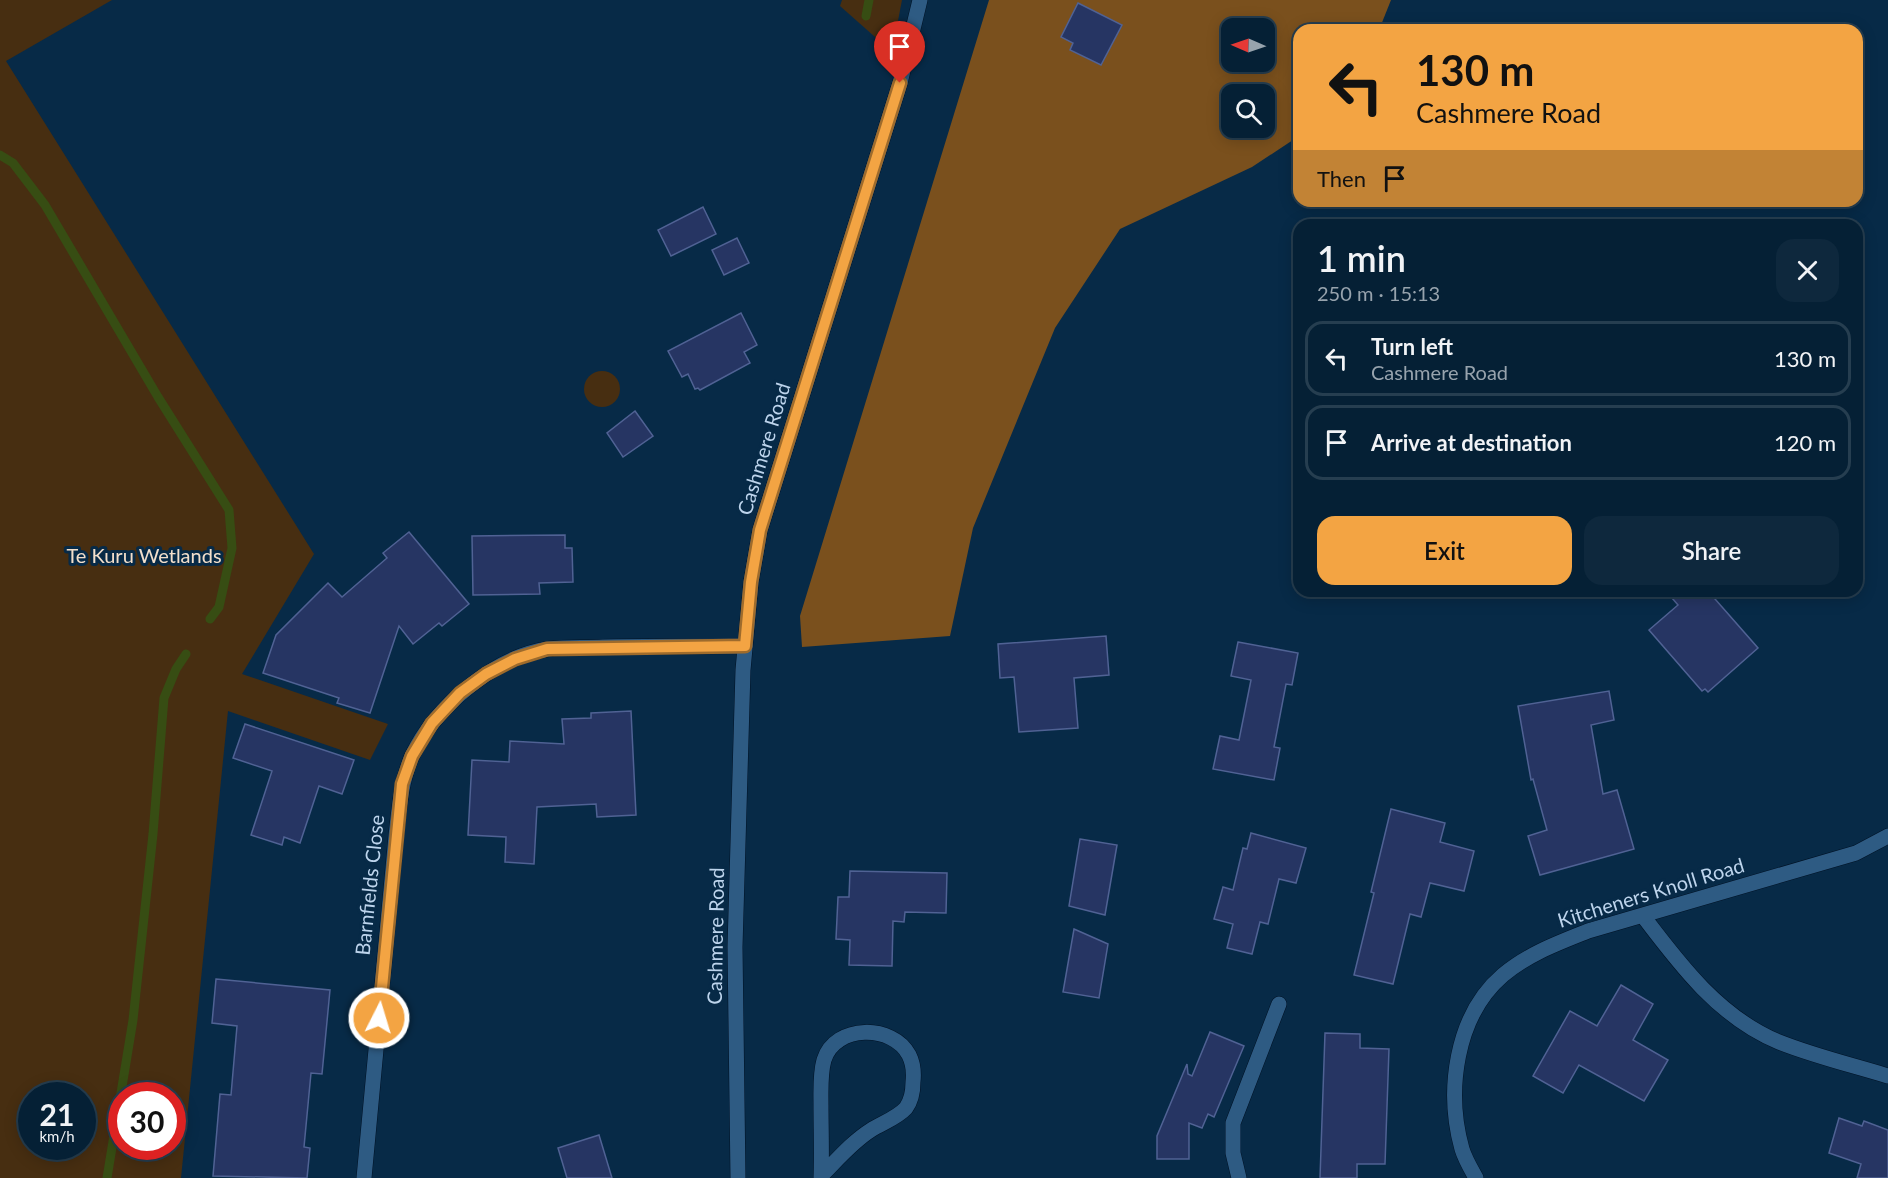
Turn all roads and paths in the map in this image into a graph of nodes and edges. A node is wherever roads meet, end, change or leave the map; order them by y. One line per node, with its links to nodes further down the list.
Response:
1 (920, 0): 2 (street, Cashmere Road)
2 (745, 646): 8 (street, Barnfields Close); 9 (street, Cashmere Road)
3 (1888, 837): 4 (street, Kitcheners Knoll Road)
4 (1642, 916): 6 (street); 11 (street, Kitcheners Knoll Road)
5 (1279, 1004): 10 (street)
6 (1888, 1076)
7 (821, 1177): 7 (street)
8 (364, 1178)
9 (738, 1178)
10 (1239, 1178)
11 (1476, 1178)

